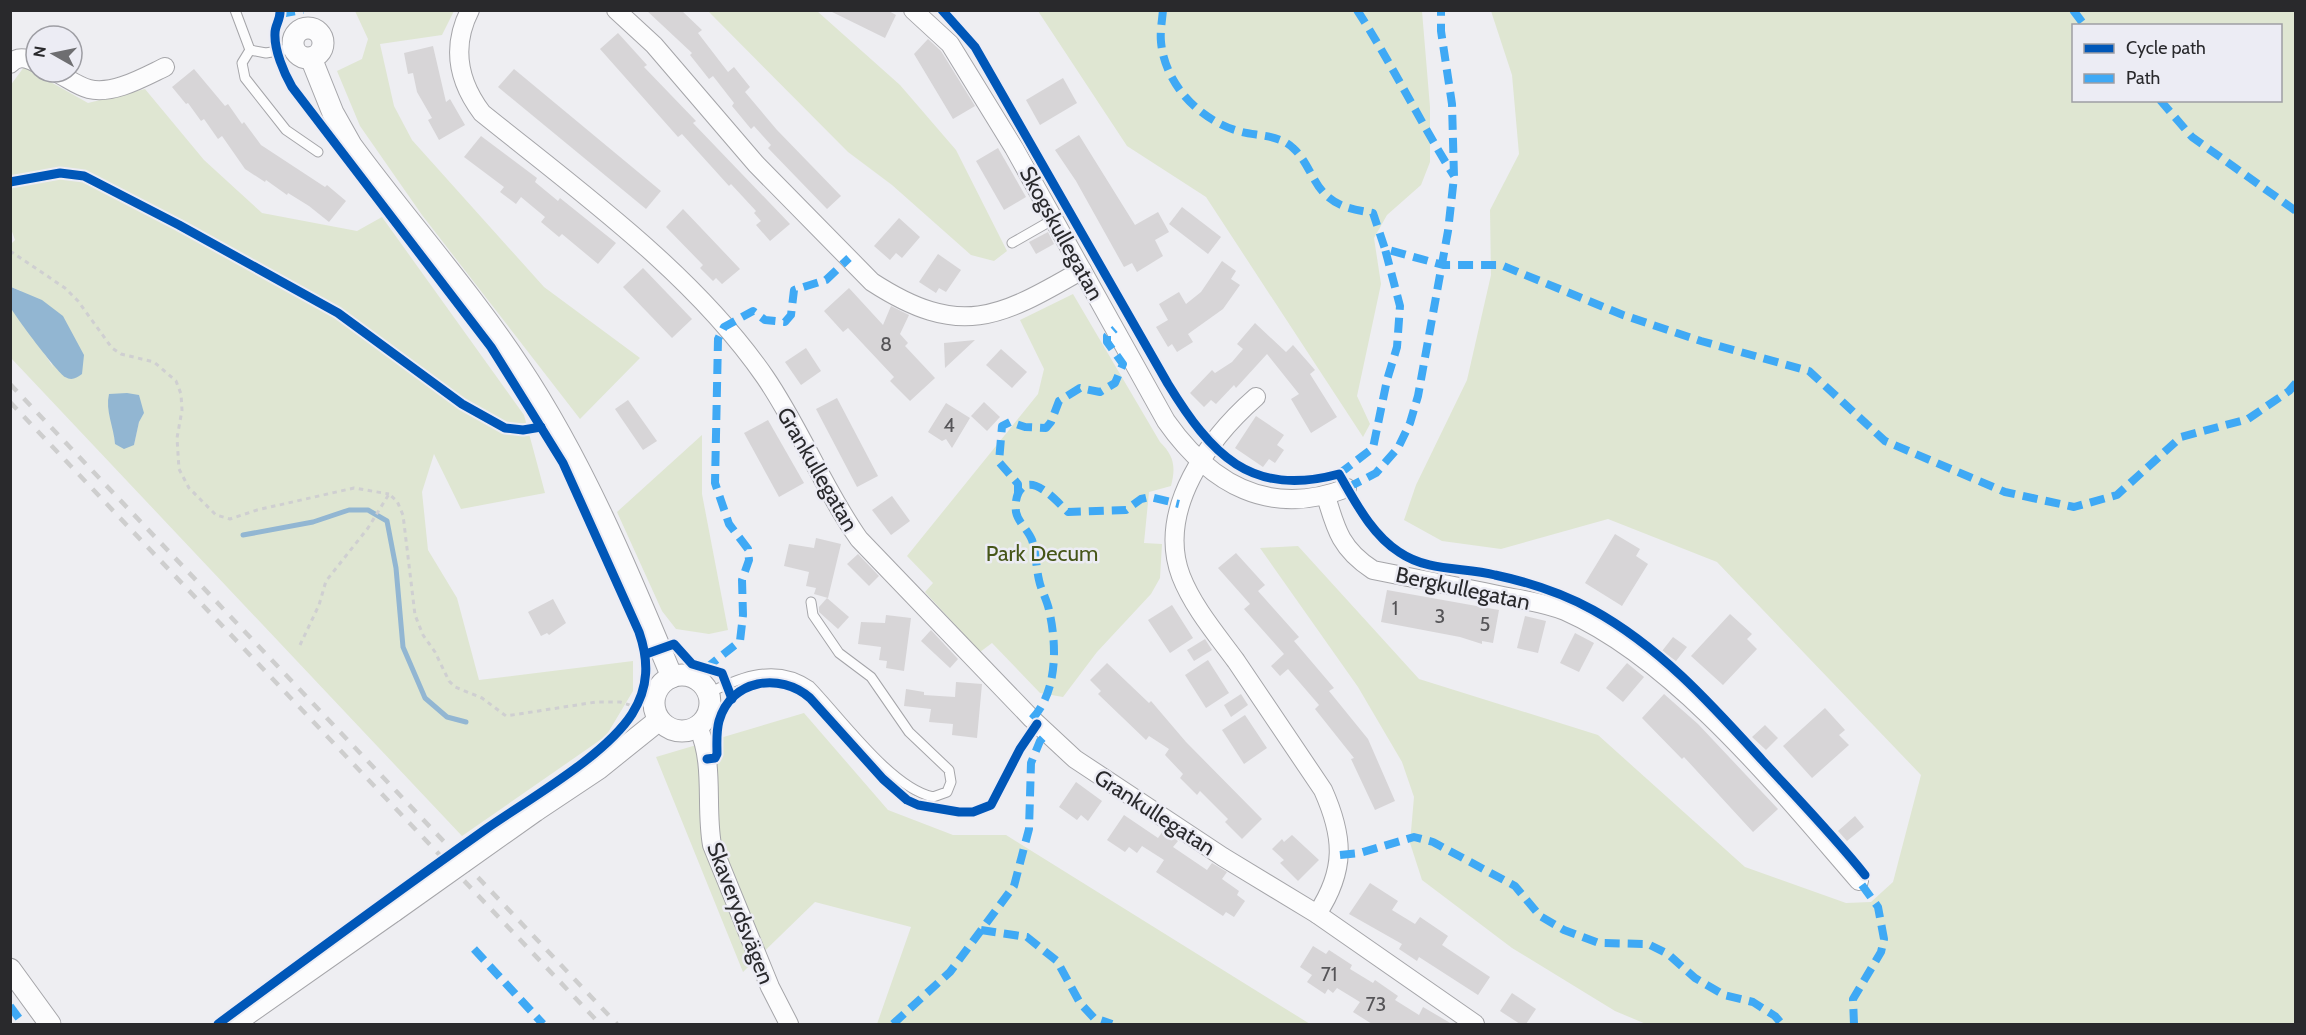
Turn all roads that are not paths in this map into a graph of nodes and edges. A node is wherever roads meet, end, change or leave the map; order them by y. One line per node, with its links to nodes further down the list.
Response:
1 (235, 10): 6 (lane)
2 (470, 10): 26 (street, Grankullegatan)
3 (616, 10): 15 (street)
4 (913, 10): 13 (street, Skogskullegatan)
5 (301, 20): 7 (street)
6 (249, 50): 7 (lane); 12 (lane)
7 (303, 53): 21 (street)
8 (24, 57): 9 (street)
9 (10, 64)
10 (165, 67): 11 (street)
11 (78, 84)
12 (318, 152)
13 (1054, 219): 14 (lane); 15 (street, Skogskullegatan)
14 (1012, 243)
15 (1082, 270): 17 (street, Skogskullegatan)
16 (1256, 397): 17 (street)
17 (1201, 462): 19 (street, Skogskullegatan); 26 (street)
18 (1347, 488): 19 (street, Skogskullegatan)
19 (1326, 496): 25 (street, Bergkullegatan)
20 (812, 602): 22 (lane)
21 (672, 677): 22 (street); 23 (street)
22 (709, 693): 24 (street)
23 (659, 720): 24 (street); 29 (street, bridge)
24 (698, 727): 30 (street, Skaverydsvägen)
25 (1859, 881)
26 (1317, 914): 31 (street, Grankullegatan)
27 (10, 969): 28 (street)
28 (50, 1024)
29 (233, 1024)
30 (789, 1024)
31 (1475, 1024)

